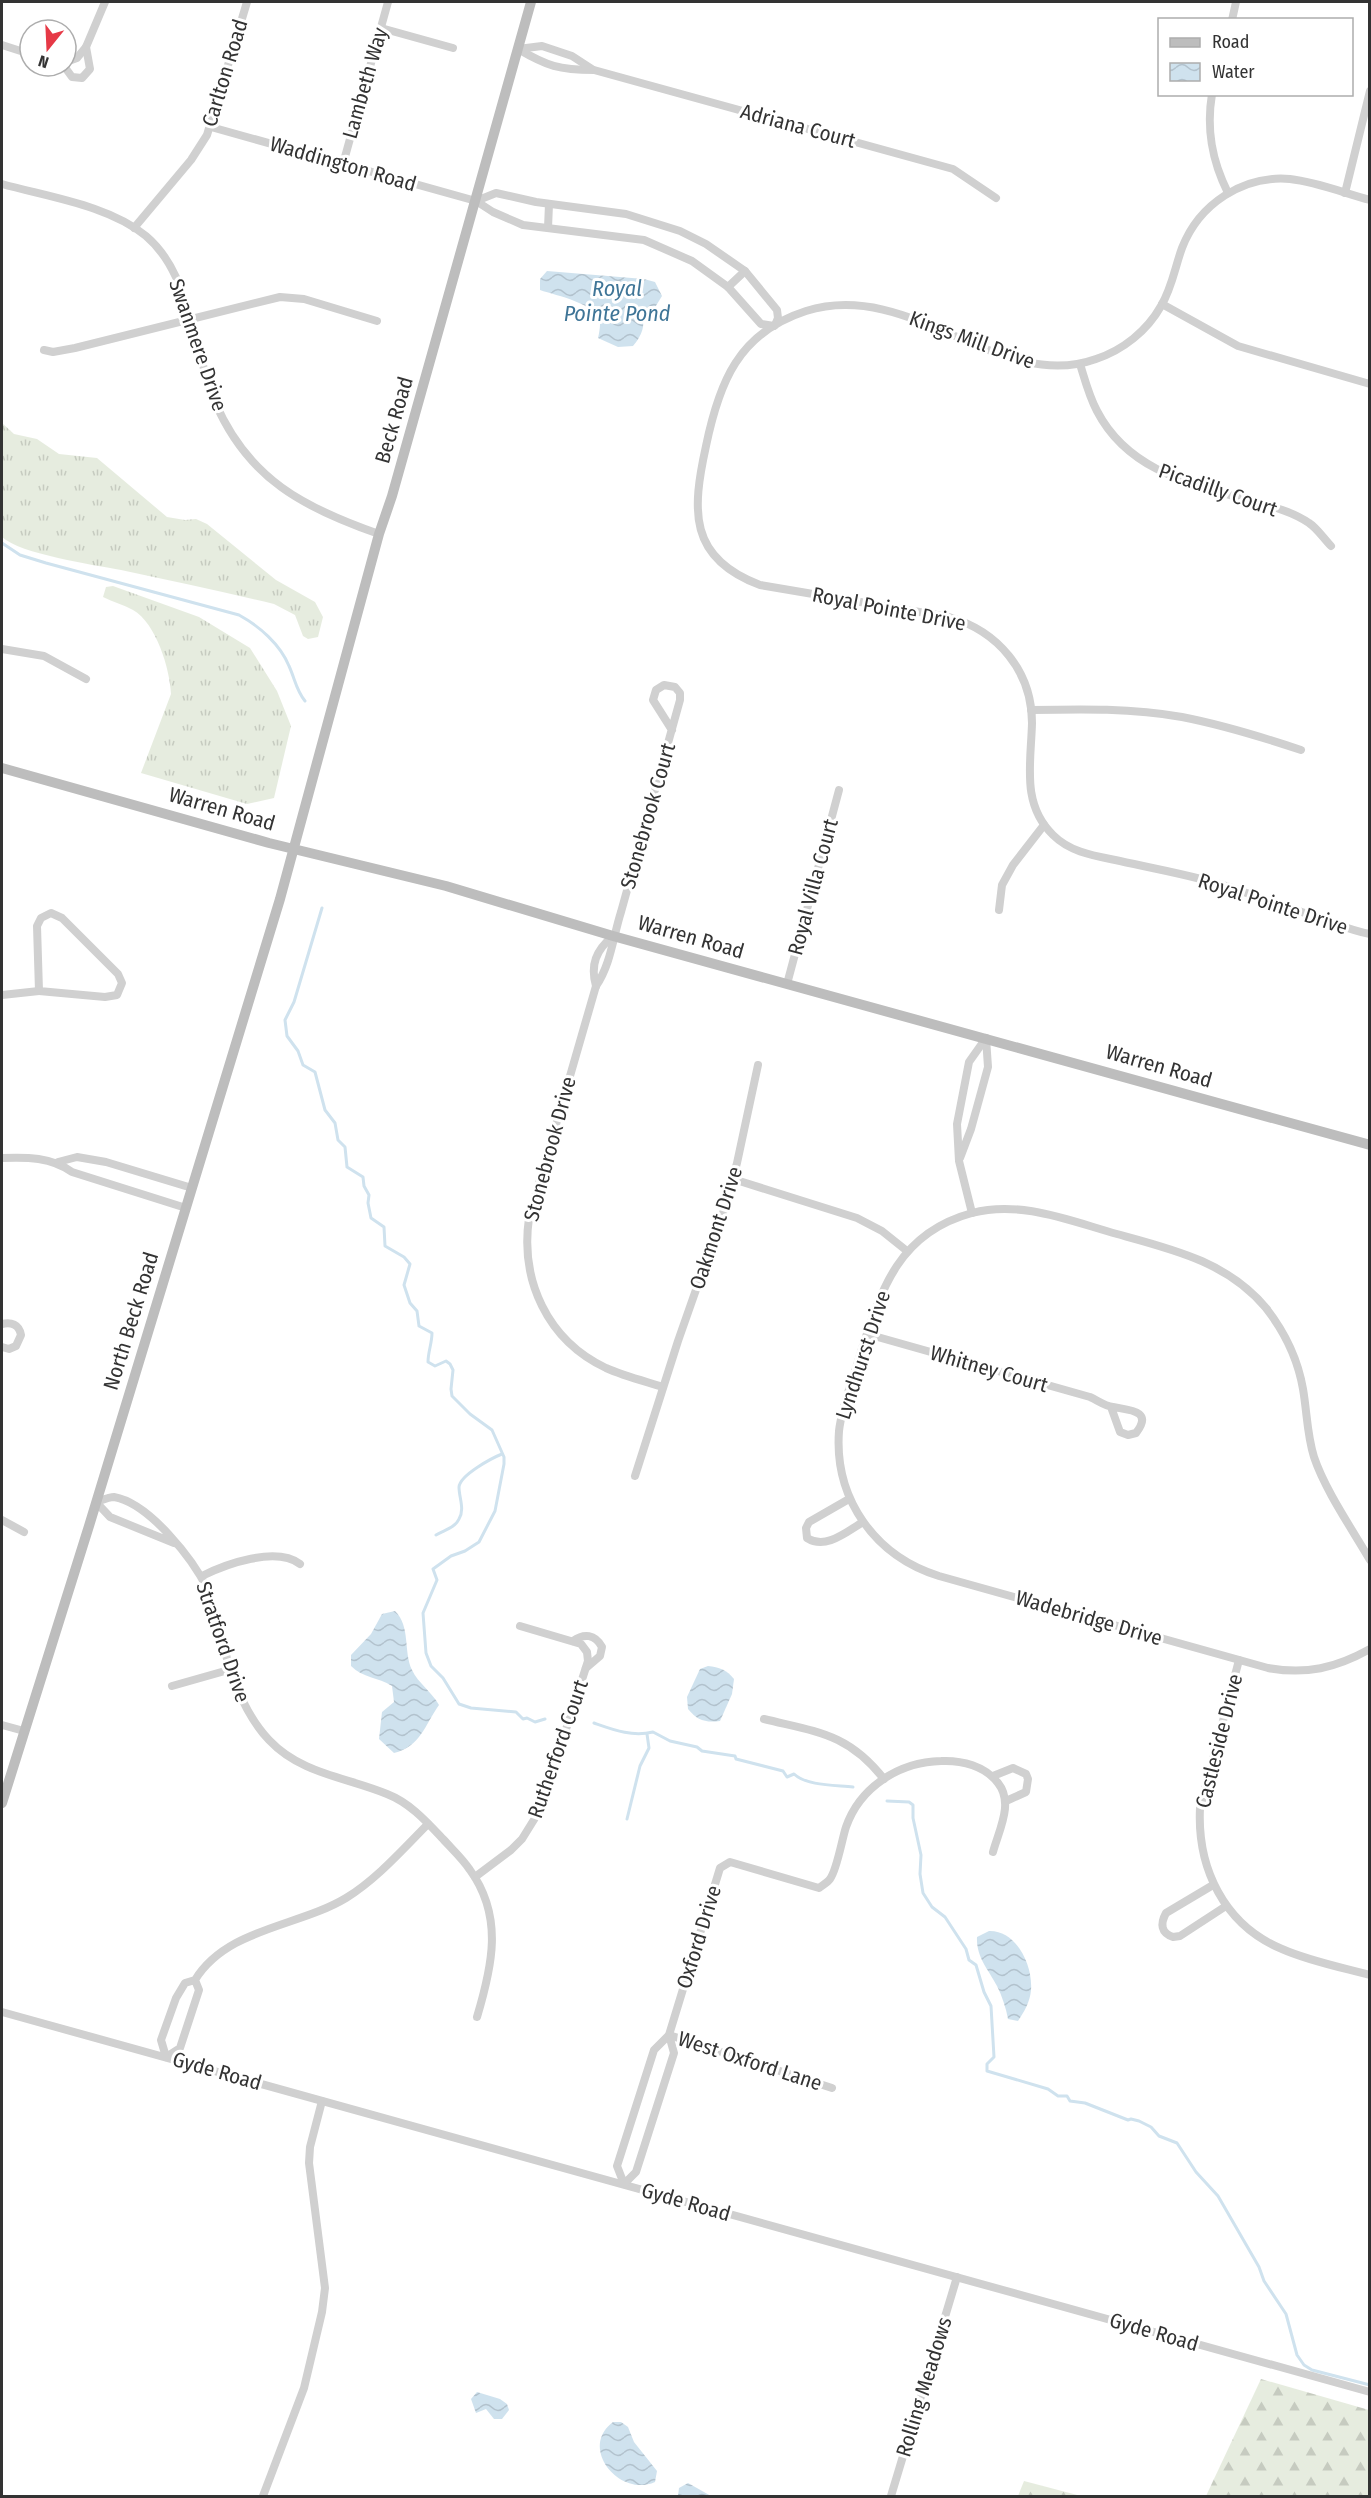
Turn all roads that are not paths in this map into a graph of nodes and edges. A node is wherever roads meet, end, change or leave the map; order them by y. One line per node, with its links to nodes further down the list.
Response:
1 (105, 2): 9 (street)
2 (247, 2): 18 (street, Carlton Road)
3 (388, 2): 7 (street, Lambeth Way)
4 (531, 2): 11 (main road, Beck Road)
5 (1236, 2): 6 (street)
6 (1232, 18)
7 (381, 28): 10 (street); 19 (street, Lambeth Way)
8 (2, 45): 12 (street)
9 (86, 47): 13 (street); 15 (street)
10 (453, 48)
11 (518, 49): 14 (street, Adriana Court); 14 (street, Adriana Court); 25 (main road, Beck Road)
12 (18, 50)
13 (78, 57)
14 (594, 70): 23 (street, Adriana Court)
15 (78, 78)
16 (1370, 91): 22 (street)
17 (1212, 96): 21 (street)
18 (211, 127): 19 (street, Waddington Road); 27 (street, Carlton Road)
19 (343, 164): 25 (street, Waddington Road)
20 (2, 184): 27 (street, Swanmere Drive)
21 (1228, 193): 22 (street, Kings Mill Drive); 31 (street, Kings Mill Drive)
22 (1345, 193): 24 (street, Kings Mill Drive)
23 (996, 198)
24 (1370, 200)
25 (476, 201): 26 (street); 28 (street, Waddington Road); 42 (main road, Beck Road)
26 (549, 204): 28 (street); 29 (street)
27 (134, 228): 34 (street, Swanmere Drive)
28 (548, 228): 30 (street, Waddington Road)
29 (745, 271): 30 (street); 32 (street)
30 (728, 287): 36 (street, Waddington Road)
31 (1162, 304): 40 (street, Kings Mill Drive); 41 (street)
32 (777, 310): 33 (street); 37 (street)
33 (792, 316): 37 (street, Kings Mill Drive); 40 (street, Kings Mill Drive)
34 (190, 319): 35 (street); 39 (street); 42 (street, Swanmere Drive)
35 (377, 321)
36 (758, 321): 37 (street); 38 (street)
37 (774, 326): 38 (street, Royal Pointe Drive)
38 (757, 338): 46 (street, Royal Pointe Drive)
39 (44, 350)
40 (1080, 364): 43 (street, Picadilly Court)
41 (1370, 384)
42 (379, 534): 52 (main road, Beck Road)
43 (1331, 546)
44 (2, 649): 45 (street)
45 (86, 680)
46 (1031, 710): 48 (street); 51 (street, Royal Pointe Drive)
47 (672, 730): 47 (street, Stonebrook Court); 55 (street, Stonebrook Court)
48 (1302, 750)
49 (2, 768): 52 (main road, Warren Road)
50 (839, 790): 56 (street, Royal Villa Court)
51 (1044, 825): 53 (street); 54 (street, Royal Pointe Drive)
52 (293, 849): 55 (main road, Warren Road); 66 (main road, North Beck Road)
53 (999, 910)
54 (1370, 934)
55 (613, 936): 56 (main road, Warren Road); 73 (street, Stonebrook Drive)
56 (787, 984): 59 (main road, Warren Road)
57 (39, 991): 57 (street); 58 (street)
58 (2, 995)
59 (986, 1038): 61 (main road, Warren Road); 63 (street); 63 (street)
60 (758, 1065): 65 (street, Oakmont Drive)
61 (1370, 1145)
62 (2, 1158): 64 (street)
63 (959, 1161): 68 (street)
64 (58, 1162): 66 (street); 67 (street)
65 (733, 1179): 69 (street); 73 (street, Oakmont Drive)
66 (192, 1188): 67 (main road, North Beck Road)
67 (186, 1208): 78 (main road, North Beck Road)
68 (972, 1213): 69 (street, Lyndhurst Drive); 83 (street, Lyndhurst Drive)
69 (908, 1251): 71 (street, Lyndhurst Drive)
70 (2, 1324): 72 (street)
71 (867, 1334): 74 (street, Whitney Court); 76 (street, Lyndhurst Drive)
72 (2, 1347)
73 (663, 1387): 75 (street, Oakmont Drive)
74 (1110, 1407): 74 (street, Whitney Court)
75 (635, 1476)
76 (845, 1486): 77 (street, Wadebridge Drive)
77 (849, 1499): 80 (street, Wadebridge Drive); 80 (street)
78 (96, 1502): 82 (street, Stratford Drive); 82 (street, Stratford Drive); 95 (main road, North Beck Road)
79 (2, 1520): 81 (street)
80 (863, 1522): 89 (street, Wadebridge Drive)
81 (24, 1532)
82 (174, 1543): 85 (street, Stratford Drive)
83 (1370, 1560)
84 (300, 1564): 85 (street)
85 (201, 1576): 91 (street, Stratford Drive)
86 (520, 1626): 87 (street, Rutherford Court)
87 (573, 1641): 90 (street, Rutherford Court); 90 (street, Rutherford Court)
88 (1370, 1649): 89 (street, Wadebridge Drive)
89 (1239, 1660): 103 (street, Castleside Drive)
90 (586, 1668): 102 (street, Rutherford Court)
91 (232, 1669): 92 (street); 100 (street, Stratford Drive)
92 (172, 1686)
93 (764, 1719): 97 (street)
94 (2, 1725): 95 (street)
95 (24, 1731): 99 (main road, North Beck Road)
96 (993, 1776): 97 (street, Oxford Drive); 98 (street); 98 (street)
97 (884, 1779): 109 (street, Oxford Drive)
98 (1006, 1801): 101 (street)
99 (2, 1803)
100 (428, 1824): 102 (street, Stratford Drive); 106 (street)
101 (993, 1852)
102 (475, 1877): 108 (street)
103 (1213, 1885): 104 (street, Castleside Drive); 104 (street)
104 (1226, 1906): 105 (street, Castleside Drive)
105 (1370, 1975)
106 (195, 1980): 110 (street); 110 (street)
107 (2, 2012): 110 (street, Gyde Road)
108 (477, 2018)
109 (669, 2034): 111 (street, West Oxford Lane); 113 (street, Oxford Drive); 113 (street, Oxford Drive)
110 (166, 2057): 112 (street, Gyde Road)
111 (832, 2088)
112 (322, 2101): 113 (street, Gyde Road); 116 (street)
113 (624, 2184): 114 (street, Gyde Road)
114 (957, 2277): 115 (street, Gyde Road); 117 (street, Rolling Meadows)
115 (1370, 2392)
116 (263, 2496)
117 (891, 2496)

